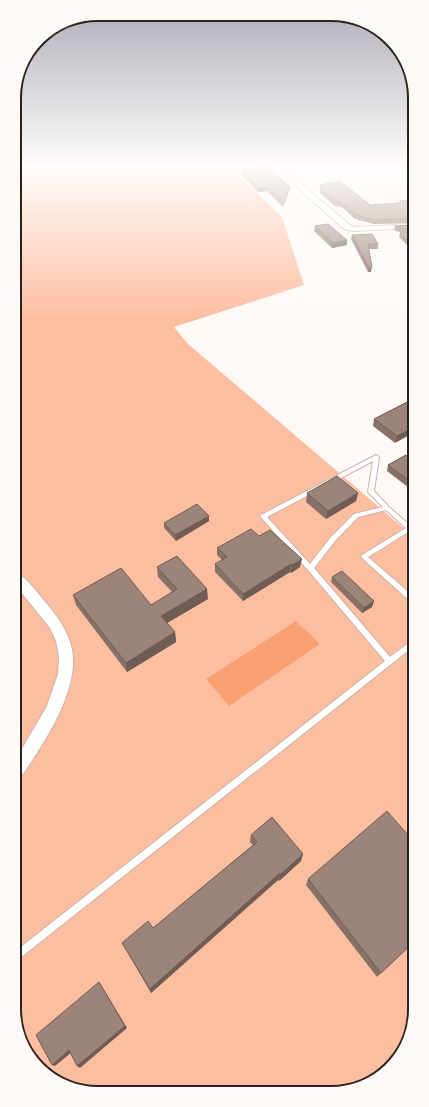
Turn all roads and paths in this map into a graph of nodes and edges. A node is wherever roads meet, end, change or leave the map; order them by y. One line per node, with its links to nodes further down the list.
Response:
1 (334, 217): 2 (street)
2 (408, 226)
3 (387, 508): 4 (lane); 6 (lane); 6 (lane)
4 (408, 526)
5 (408, 531): 8 (lane)
6 (310, 568): 10 (lane)
7 (21, 584): 11 (street)
8 (408, 596)
9 (408, 647): 10 (lane)
10 (389, 661): 12 (lane)
11 (21, 764)
12 (21, 952)

